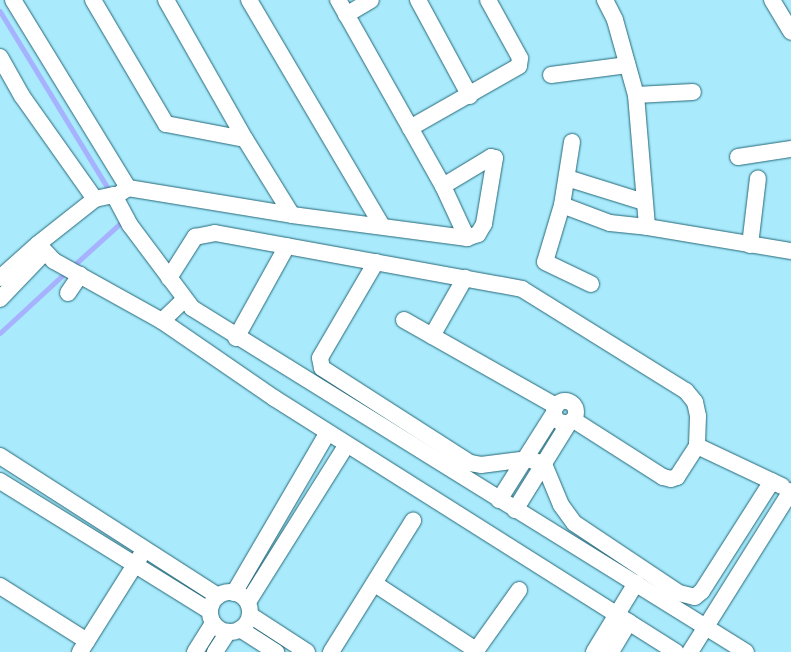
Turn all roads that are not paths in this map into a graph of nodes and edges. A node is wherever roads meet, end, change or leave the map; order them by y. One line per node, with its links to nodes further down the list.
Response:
1 (13, 0): 27 (street)
2 (93, 0): 20 (street)
3 (166, 0): 20 (street)
4 (249, 0): 31 (street)
5 (338, 0): 11 (street)
6 (371, 0): 11 (street)
7 (418, 0): 18 (street)
8 (488, 0): 18 (street)
9 (605, 0): 14 (street)
10 (772, 0): 12 (street)
11 (346, 15): 19 (street)
12 (791, 32)
13 (0, 56): 27 (street)
14 (627, 65): 15 (street); 17 (street)
15 (551, 75)
16 (693, 92): 17 (street)
17 (636, 95): 28 (street)
18 (470, 96): 19 (street)
19 (410, 128): 26 (street)
20 (245, 139): 30 (street)
21 (572, 142): 24 (street)
22 (791, 148): 23 (street)
23 (738, 157)
24 (567, 178): 28 (street); 29 (street)
25 (758, 178): 34 (street)
26 (443, 186): 33 (street); 33 (street)
27 (112, 196): 30 (street); 36 (street); 41 (street)
28 (644, 202): 32 (street)
29 (562, 205): 32 (street); 43 (street)
30 (292, 215): 31 (street)
31 (382, 226): 33 (street)
32 (647, 228): 34 (street)
33 (467, 238)
34 (750, 245): 37 (street)
35 (287, 246): 38 (street); 41 (street); 50 (street)
36 (46, 252): 39 (street); 40 (street); 45 (street)
37 (791, 252)
38 (376, 262): 42 (street); 57 (street)
39 (75, 273): 44 (street); 48 (street)
40 (0, 278)
41 (169, 278): 46 (street)
42 (465, 278): 49 (street); 55 (street)
43 (591, 284)
44 (68, 293)
45 (0, 299)
46 (184, 300): 48 (street); 50 (street)
47 (404, 320): 49 (street)
48 (162, 321): 53 (street)
49 (432, 336): 51 (street)
50 (236, 338): 62 (street)
51 (555, 409): 52 (street); 57 (street)
52 (571, 422): 55 (street); 58 (street)
53 (328, 432): 54 (street); 71 (street)
54 (347, 444): 72 (street); 74 (street)
55 (697, 446): 60 (street)
56 (0, 456): 65 (street)
57 (527, 459): 58 (street); 62 (street)
58 (544, 464): 60 (street); 63 (street)
59 (0, 481): 66 (street)
60 (772, 481): 61 (street)
61 (791, 491): 76 (street)
62 (499, 500): 63 (street)
63 (515, 510): 67 (street)
64 (413, 521): 68 (street)
65 (144, 549): 66 (street); 71 (street)
66 (135, 564): 73 (street); 77 (street)
67 (636, 583): 74 (street); 76 (street)
68 (374, 584): 78 (street); 83 (street)
69 (0, 586): 77 (street)
70 (519, 590): 78 (street)
71 (226, 594): 72 (street); 73 (street)
72 (249, 609): 75 (street); 82 (street)
73 (211, 617): 75 (street); 79 (street)
74 (623, 618): 76 (street); 84 (street); 85 (street)
75 (234, 631): 80 (street); 81 (street)
76 (693, 644): 86 (street)
77 (83, 646)
78 (476, 651)
79 (194, 652)
80 (215, 652)
81 (276, 652)
82 (307, 652)
83 (331, 652)
84 (594, 652)
85 (611, 652)
86 (746, 652)

